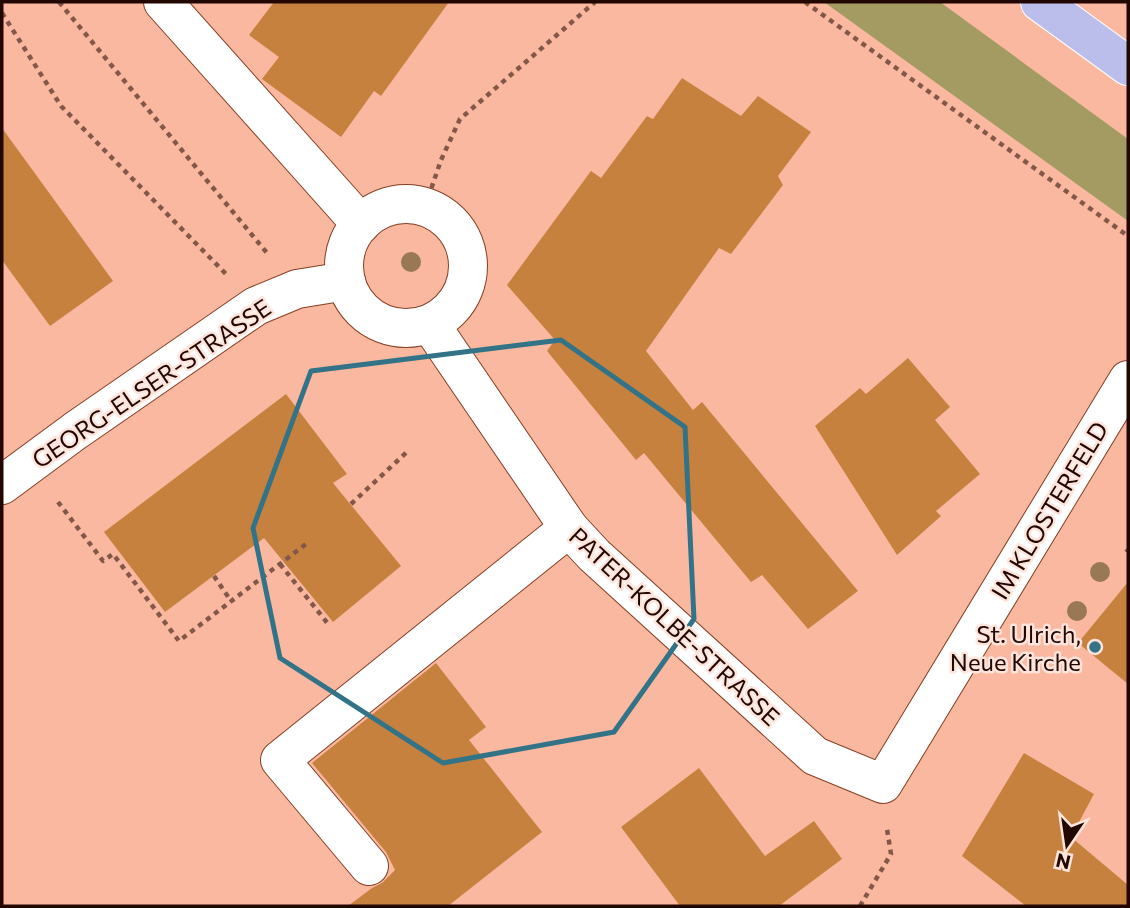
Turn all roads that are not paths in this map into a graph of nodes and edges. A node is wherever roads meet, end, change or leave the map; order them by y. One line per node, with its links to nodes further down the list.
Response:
1 (163, 2): 4 (street)
2 (1040, 2): 3 (main road)
3 (1128, 66)
4 (360, 224): 5 (street); 6 (street)
5 (346, 281): 6 (street); 8 (street, GEORG-ELSER-STRASSE)
6 (430, 324): 9 (street, PATER-KOLBE-STRASSE)
7 (1128, 380): 10 (street, IM KLOSTERFELD)
8 (16, 475)
9 (569, 528): 10 (street, PATER-KOLBE-STRASSE); 11 (street)
10 (883, 784)
11 (369, 866)

